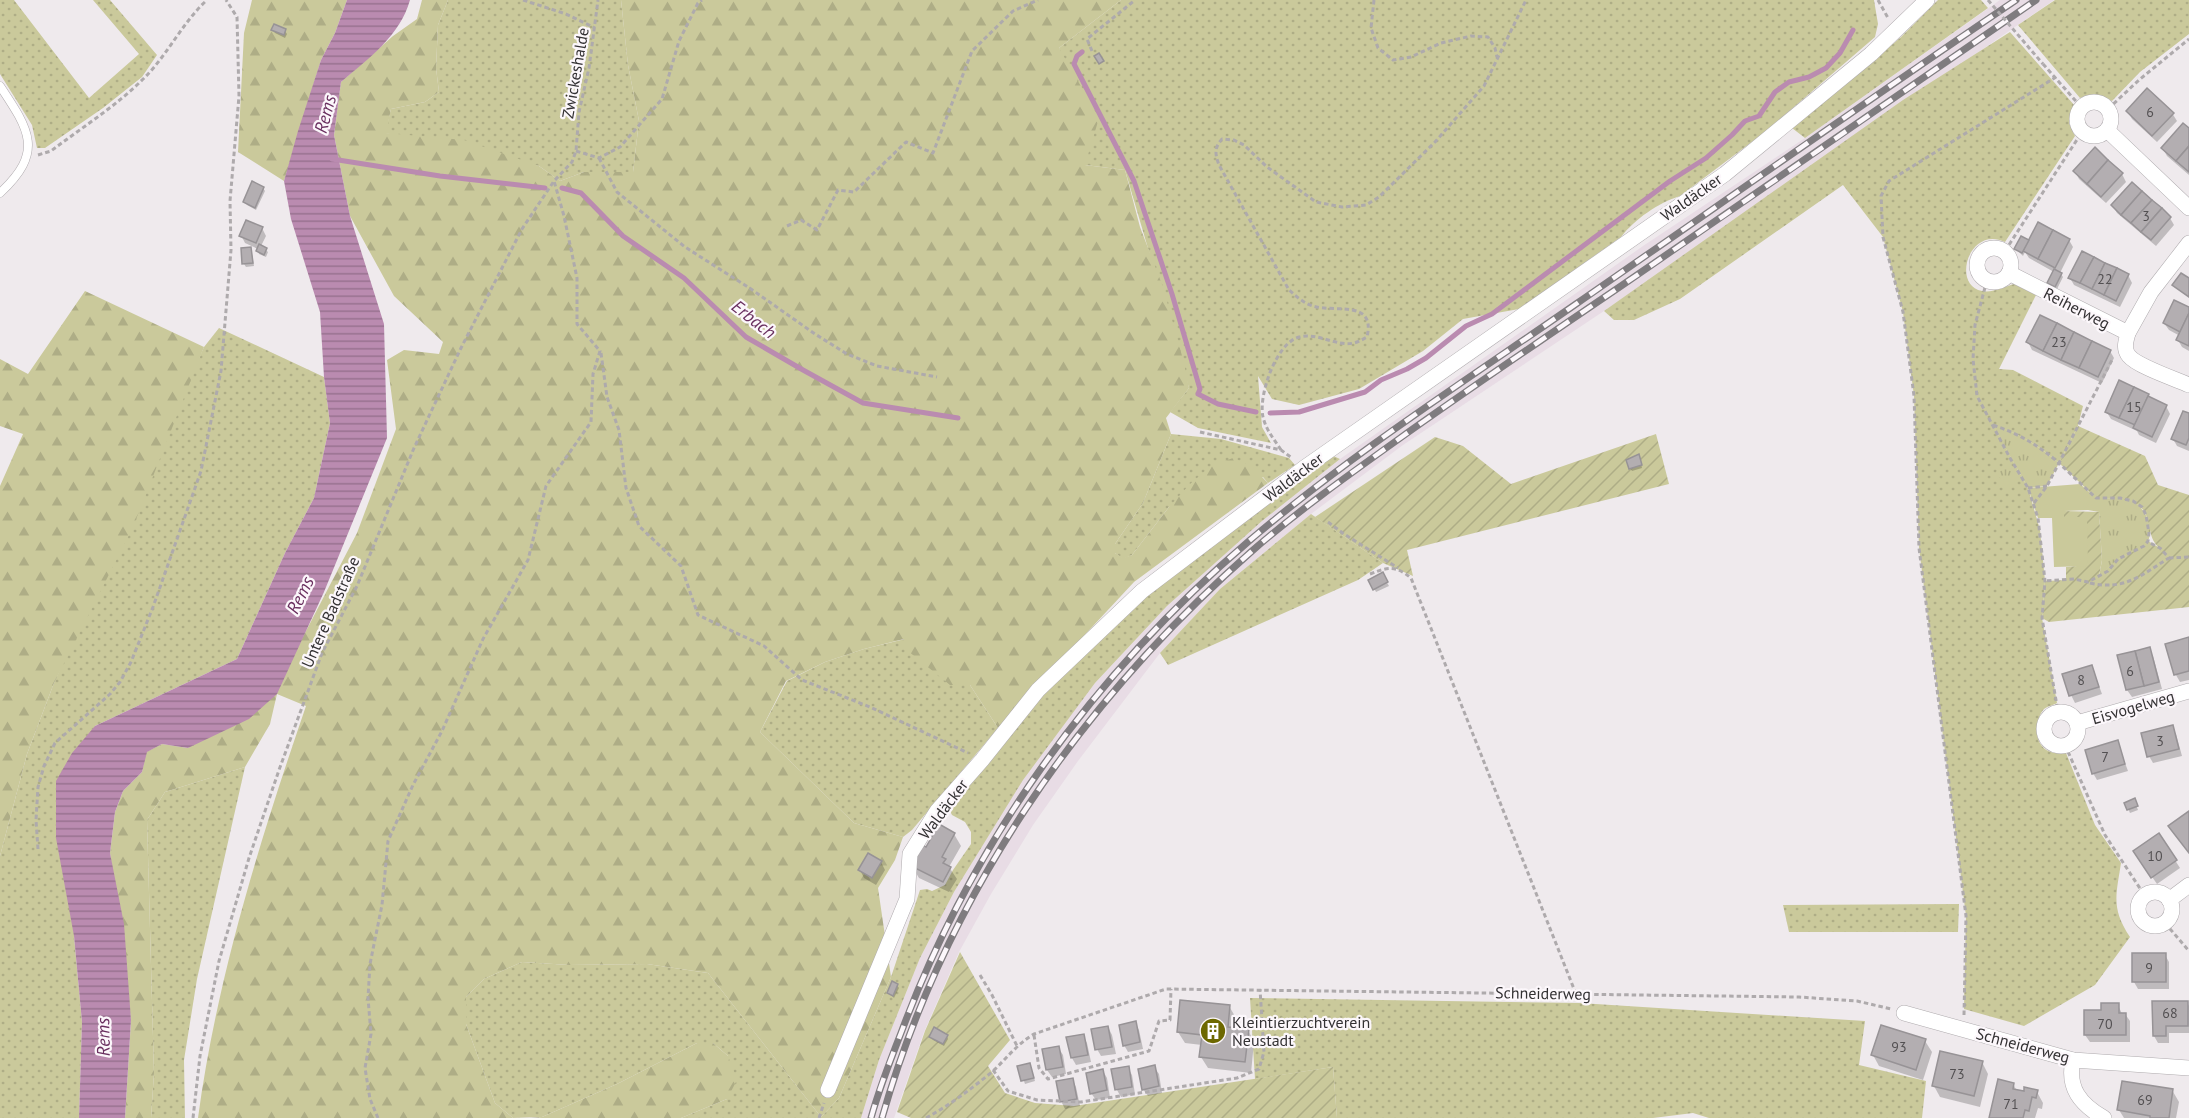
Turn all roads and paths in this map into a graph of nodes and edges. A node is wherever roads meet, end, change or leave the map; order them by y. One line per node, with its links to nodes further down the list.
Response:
1 (207, 0): 23 (path)
2 (226, 0): 56 (path)
3 (523, 0): 12 (path)
4 (598, 0): 12 (path, Zwickeshalde)
5 (702, 0): 24 (path)
6 (1038, 0): 28 (path)
7 (1135, 0): 14 (path)
8 (1374, 0): 15 (path)
9 (1526, 0): 15 (path)
10 (1927, 0): 55 (street, Waldäcker)
11 (1988, 0): 16 (path, bridge)
12 (595, 28): 22 (path, Zwickeshalde)
13 (2189, 39): 19 (path)
14 (1092, 51)
15 (1497, 59): 38 (path)
16 (2056, 77): 18 (path); 67 (path)
17 (0, 86): 23 (lane)
18 (2082, 108): 19 (street); 21 (street)
19 (2108, 109): 20 (street)
20 (2107, 130): 21 (street); 27 (street)
21 (2082, 132): 30 (path)
22 (576, 151): 24 (path); 25 (path, Untere Badstraße)
23 (28, 158): 26 (lane)
24 (599, 158): 35 (path)
25 (554, 181): 34 (path); 74 (path, Untere Badstraße)
26 (0, 193)
27 (2189, 208)
28 (787, 226)
29 (2189, 243): 33 (street)
30 (2005, 251): 31 (street); 32 (street)
31 (2009, 273): 32 (street); 33 (street, Reiherweg)
32 (1987, 280): 37 (path)
33 (2126, 339): 36 (street, Reiherweg); 39 (path)
34 (600, 351): 55 (path); 75 (path)
35 (938, 377)
36 (2189, 385)
37 (1992, 424): 39 (path); 41 (path)
38 (1200, 432)
39 (2059, 463): 40 (path); 44 (path)
40 (2047, 486): 41 (path); 42 (path)
41 (2028, 488): 42 (path)
42 (2034, 503): 49 (path)
43 (1328, 522): 47 (path)
44 (2148, 541): 46 (path); 50 (path)
45 (2189, 557): 46 (path)
46 (2169, 558): 50 (path)
47 (1400, 569): 48 (path); 65 (path)
48 (1370, 574)
49 (2045, 580): 50 (path); 52 (path)
50 (2088, 582)
51 (2189, 691): 53 (street, Eisvogelweg)
52 (2058, 712): 53 (street, Eisvogelweg); 54 (street)
53 (2077, 723): 54 (street, Eisvogelweg)
54 (2065, 745): 58 (path)
55 (982, 760): 73 (street, Waldäcker)
56 (38, 849)
57 (2189, 885): 59 (street)
58 (2145, 896): 59 (street); 60 (street)
59 (2169, 900): 60 (street)
60 (2165, 922): 61 (path)
61 (2189, 951)
62 (980, 975): 69 (path)
63 (1171, 989): 64 (path, Schneiderweg); 68 (path, Schneiderweg); 68 (path)
64 (1260, 989): 65 (path, Schneiderweg); 72 (path)
65 (1576, 994): 66 (path, Schneiderweg)
66 (1904, 1013): 67 (street, Schneiderweg)
67 (1963, 1029): 70 (street, Schneiderweg)
68 (1034, 1034): 69 (path, Schneiderweg)
69 (1017, 1046): 72 (path, Schneiderweg)
70 (2073, 1060): 71 (street, Schneiderweg); 77 (street)
71 (2189, 1068)
72 (993, 1070): 76 (path, Schneiderweg)
73 (828, 1090)
74 (193, 1118)
75 (378, 1118)
76 (926, 1118)
77 (2104, 1118)

